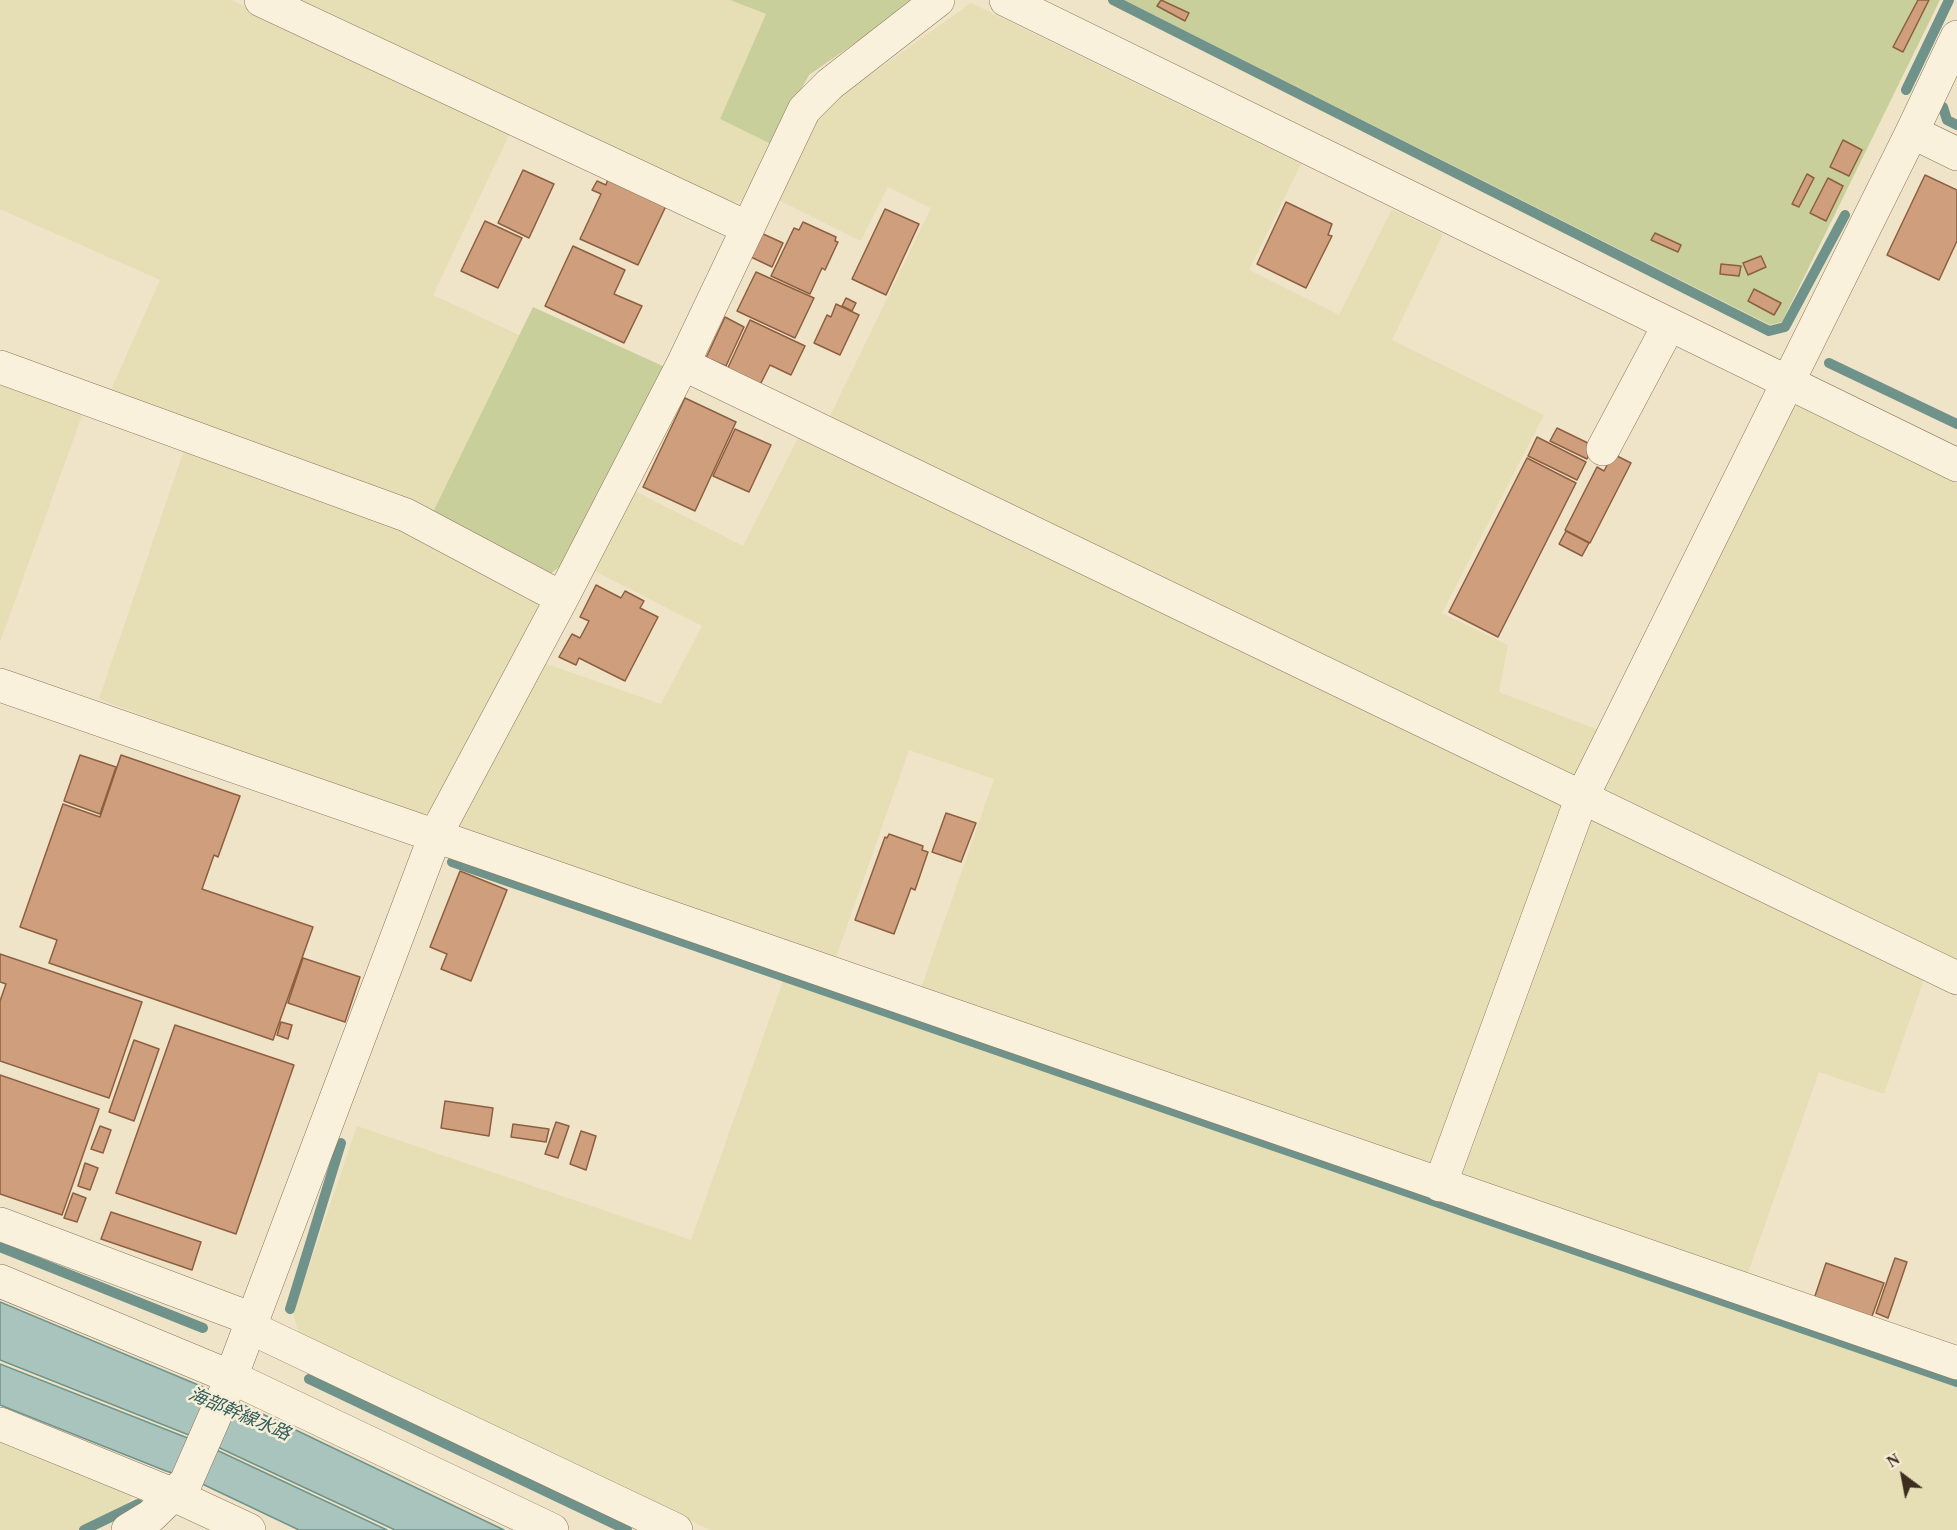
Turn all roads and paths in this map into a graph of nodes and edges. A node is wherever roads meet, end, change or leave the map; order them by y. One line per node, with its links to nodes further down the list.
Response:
1 (261, 0): 7 (street)
2 (938, 0): 7 (street)
3 (1006, 0): 8 (street)
4 (1957, 37): 5 (street)
5 (1912, 132): 6 (street); 11 (street)
6 (1957, 154)
7 (748, 228): 9 (street)
8 (1669, 325): 11 (street); 12 (street)
9 (683, 364): 14 (street); 16 (street)
10 (0, 367): 14 (street)
11 (1788, 383): 13 (street); 16 (street)
12 (1603, 449)
13 (1957, 465)
14 (562, 598): 17 (street)
15 (0, 685): 17 (street)
16 (1582, 797): 18 (street); 19 (street)
17 (435, 836): 19 (street); 22 (street)
18 (1957, 978)
19 (1440, 1185): 23 (street)
20 (0, 1224): 22 (street)
21 (0, 1281): 24 (street)
22 (250, 1323): 24 (street); 30 (street)
23 (1957, 1363)
24 (228, 1385): 26 (street); 29 (street)
25 (0, 1424): 26 (street)
26 (180, 1488): 27 (street); 28 (street)
27 (128, 1530)
28 (249, 1530)
29 (552, 1530)
30 (676, 1530)

